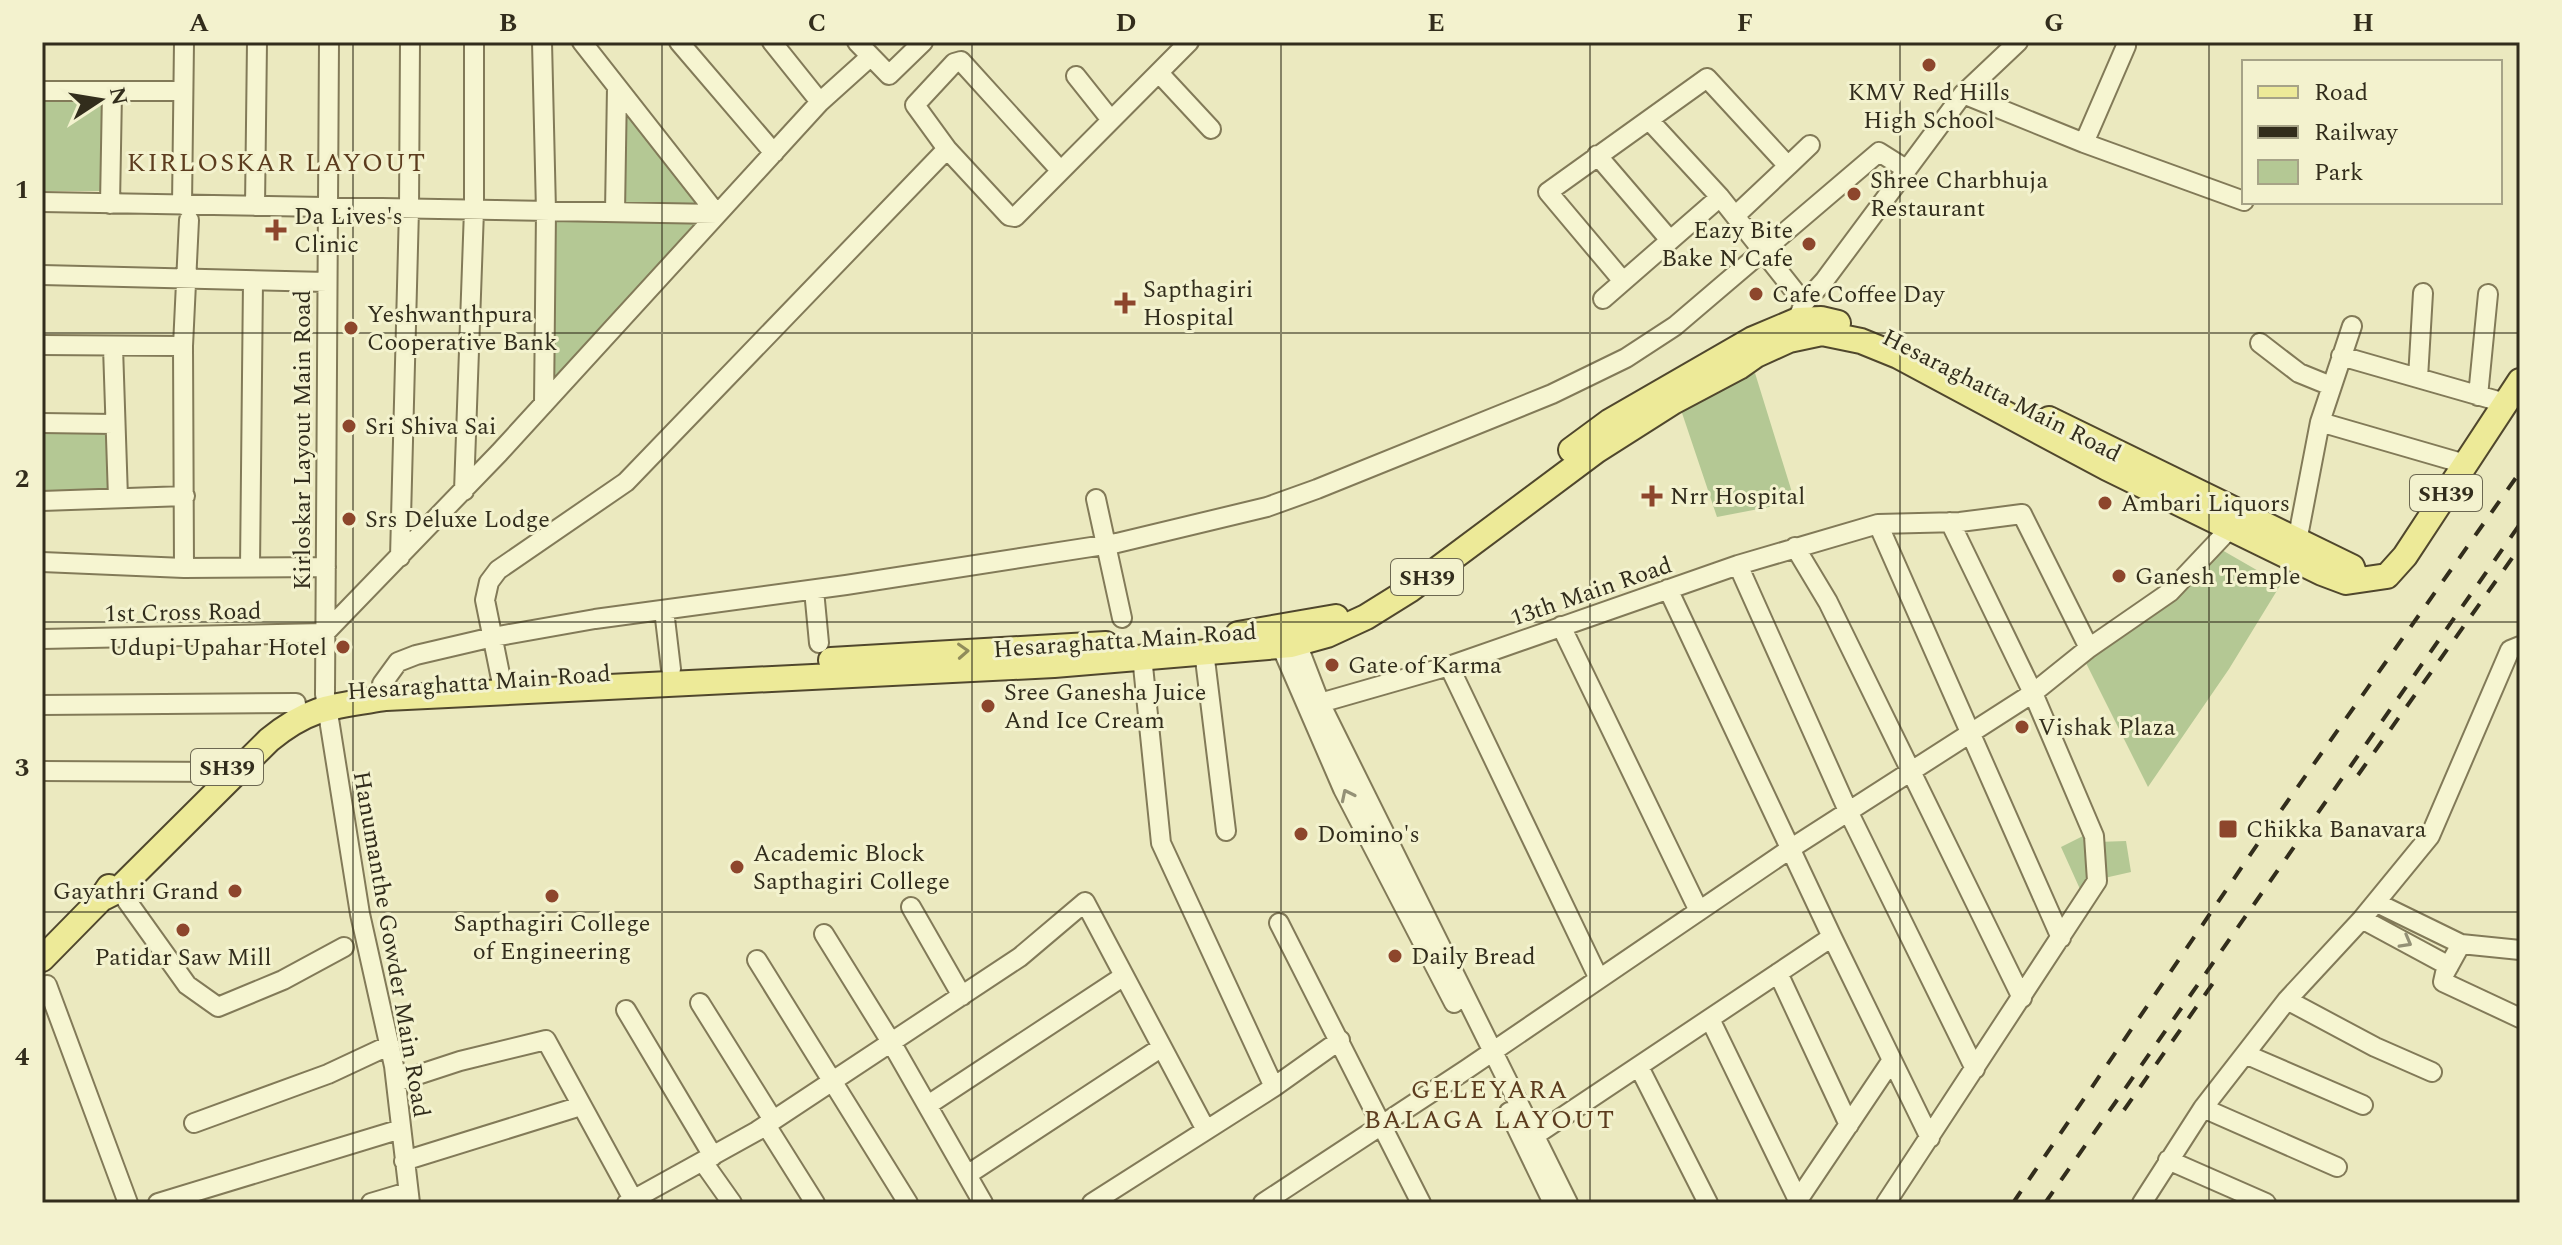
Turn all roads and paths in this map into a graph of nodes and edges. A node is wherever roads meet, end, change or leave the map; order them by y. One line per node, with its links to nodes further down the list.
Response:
1 (184, 42): 19 (street)
2 (257, 42): 38 (street)
3 (329, 42): 39 (street, Kirloskar Layout Main Road)
4 (410, 42): 40 (street)
5 (474, 42): 41 (street)
6 (542, 42): 42 (street)
7 (582, 42): 17 (street)
8 (679, 42): 29 (street)
9 (772, 42): 22 (street)
10 (923, 42): 14 (street)
11 (1189, 42): 15 (street)
12 (2018, 42): 21 (street)
13 (2126, 46): 26 (street)
14 (863, 49): 22 (street)
15 (1159, 73): 23 (street); 25 (street)
16 (1076, 76): 23 (street)
17 (617, 87): 43 (street); 45 (street)
18 (42, 91): 20 (street)
19 (183, 91): 20 (street); 44 (street)
20 (112, 92): 37 (street)
21 (1963, 94): 26 (street); 32 (street)
22 (820, 102): 29 (street)
23 (1111, 120): 33 (street)
24 (1649, 120): 30 (street); 31 (street); 34 (street)
25 (1211, 129)
26 (2084, 143): 35 (street)
27 (1810, 145): 31 (street)
28 (947, 149): 33 (street); 33 (street); 98 (street)
29 (774, 153): 45 (street)
30 (1597, 155): 47 (street); 51 (street)
31 (1788, 166): 46 (street)
32 (1906, 169): 48 (street); 57 (street)
33 (1060, 170)
34 (1720, 197): 46 (street); 47 (street)
35 (2242, 200)
36 (42, 202): 37 (street)
37 (110, 204): 44 (street)
38 (255, 206): 39 (street); 44 (street)
39 (327, 207): 40 (street); 53 (street, Kirloskar Layout Main Road)
40 (409, 209): 41 (street); 85 (street)
41 (474, 210): 42 (street); 74 (street)
42 (546, 211): 43 (street); 69 (street)
43 (615, 212): 45 (street)
44 (185, 213): 50 (street)
45 (717, 214): 69 (street)
46 (1735, 216): 48 (street)
47 (1669, 239): 51 (street)
48 (1763, 250): 57 (street); 82 (street)
49 (42, 275): 50 (street)
50 (186, 279): 52 (street); 61 (street)
51 (1622, 280): 56 (street)
52 (253, 281): 53 (street); 88 (street)
53 (327, 282): 89 (street, Kirloskar Layout Main Road)
54 (2423, 293): 64 (street)
55 (2488, 294): 67 (street)
56 (1603, 299)
57 (1807, 323): 80 (main road, Hesaraghatta Main Road / SH39); 97 (main road, Hesaraghatta Main Road / SH39)
58 (2352, 326): 63 (street)
59 (2260, 343): 66 (street)
60 (42, 345): 62 (street)
61 (183, 346): 62 (street); 75 (street)
62 (113, 347): 72 (street)
63 (2341, 356): 64 (street); 66 (street)
64 (2418, 378): 67 (street)
65 (2520, 381): 68 (main road, Hesaraghatta Main Road / SH39)
66 (2331, 386): 70 (street)
67 (2478, 396): 68 (street)
68 (2505, 403): 73 (main road, Hesaraghatta Main Road / SH39)
69 (544, 404): 74 (street)
70 (2320, 422): 73 (street); 84 (street)
71 (42, 423): 72 (street)
72 (114, 424): 76 (street)
73 (2465, 464): 84 (main road, Hesaraghatta Main Road / SH39)
74 (464, 491): 85 (street)
75 (185, 496): 76 (street); 90 (street)
76 (118, 498): 78 (street)
77 (1096, 499): 82 (street)
78 (42, 501)
79 (1950, 522): 81 (street, 13th Main Road); 102 (street, 13th Main Road); 109 (street)
80 (2236, 522): 84 (main road, Hesaraghatta Main Road / SH39); 102 (street)
81 (1878, 524): 83 (street, 13th Main Road); 114 (street)
82 (1107, 545): 92 (street); 94 (street)
83 (1795, 547): 87 (street, 13th Main Road); 117 (street)
84 (2295, 550)
85 (400, 557): 96 (street)
86 (42, 562): 90 (street)
87 (1738, 565): 91 (street, 13th Main Road); 118 (street)
88 (250, 567): 89 (street); 90 (street)
89 (326, 567): 96 (street, Kirloskar Layout Main Road)
90 (184, 568)
91 (1668, 589): 95 (street, 13th Main Road); 120 (street)
92 (814, 590): 93 (street); 100 (street)
93 (664, 610): 98 (street); 106 (street)
94 (1122, 618)
95 (1561, 626): 105 (street, 13th Main Road); 125 (street)
96 (325, 633): 99 (street, 1st Cross Road); 110 (street, Kirloskar Layout Main Road)
97 (1287, 636): 103 (main road, Hesaraghatta Main Road / SH39); 106 (main road, Hesaraghatta Main Road, one-way to 97); 112 (street); 153 (street, one-way to 97)
98 (493, 637): 107 (street); 108 (street)
99 (42, 639)
100 (819, 643)
101 (2520, 646): 123 (street)
102 (2089, 648): 109 (street)
103 (1204, 651): 104 (main road, Hesaraghatta Main Road / SH39); 119 (street)
104 (1142, 656): 108 (main road, Hesaraghatta Main Road / SH39); 160 (street)
105 (1449, 666): 112 (street, 13th Main Road); 139 (street)
106 (671, 669): 107 (main road, Hesaraghatta Main Road)
107 (501, 679): 108 (main road, Hesaraghatta Main Road)
108 (384, 691): 110 (main road)
109 (2033, 693): 114 (street); 130 (street)
110 (326, 701): 111 (main road, Hesaraghatta Main Road / SH39); 121 (main road); 150 (street, Hanumanthe Gowder Main Road)
111 (296, 703): 113 (street); 116 (main road, Hesaraghatta Main Road / SH39)
112 (1320, 703): 153 (street)
113 (42, 705)
114 (1970, 734): 117 (street); 130 (street)
115 (42, 771): 116 (street)
116 (222, 772): 121 (main road, Hesaraghatta Main Road / SH39)
117 (1911, 773): 118 (street); 142 (street)
118 (1849, 813): 120 (street); 156 (street)
119 (1226, 831)
120 (1790, 849): 125 (street); 129 (street)
121 (101, 899): 134 (main road, Hesaraghatta Main Road / SH39)
122 (127, 901): 132 (street)
123 (2377, 903): 126 (street); 131 (street)
124 (911, 907): 141 (street)
125 (1699, 911): 139 (street)
126 (2362, 919): 136 (street, one-way to 136); 143 (street)
127 (1279, 923): 148 (street)
128 (824, 934): 149 (street)
129 (1832, 937): 137 (street); 154 (street)
130 (2061, 938): 142 (street)
131 (2461, 944): 133 (street); 136 (street)
132 (344, 947)
133 (2520, 950)
134 (42, 959)
135 (757, 960): 158 (street)
136 (2449, 966): 146 (street)
137 (1778, 973): 147 (street); 168 (street)
138 (1124, 976): 141 (street); 151 (street); 161 (street)
139 (1599, 979): 153 (street)
140 (47, 985): 181 (street)
141 (962, 996): 149 (street)
142 (2022, 998): 156 (street)
143 (2287, 1000): 152 (street); 157 (street)
144 (700, 1003): 165 (street)
145 (626, 1010): 173 (street)
146 (2520, 1018)
147 (1710, 1019): 155 (street); 180 (street)
148 (1340, 1040): 160 (street); 167 (street)
149 (891, 1042): 158 (street); 161 (street)
150 (390, 1045): 159 (street, Hanumanthe Gowder Main Road); 166 (street)
151 (1162, 1047): 170 (street); 177 (street)
152 (2245, 1054): 162 (street); 164 (street)
153 (1487, 1055): 167 (street); 171 (street); 191 (street)
154 (1892, 1060): 168 (street); 172 (street)
155 (1639, 1067): 171 (street); 193 (street)
156 (1975, 1069): 172 (street)
157 (2432, 1072)
158 (832, 1081): 165 (street); 186 (street)
159 (396, 1082): 163 (street); 169 (street, Hanumanthe Gowder Main Road)
160 (1274, 1087): 170 (street)
161 (928, 1105): 177 (street)
162 (2363, 1105)
163 (581, 1106): 175 (street); 179 (street)
164 (2203, 1108): 174 (street); 176 (street)
165 (770, 1122): 173 (street); 185 (street)
166 (194, 1123)
167 (1383, 1124): 189 (street); 190 (street)
168 (1849, 1125): 180 (street)
169 (401, 1129): 175 (street, Hanumanthe Gowder Main Road); 182 (street)
170 (1206, 1130): 188 (street)
171 (1534, 1136): 192 (street)
172 (1930, 1138): 194 (street)
173 (708, 1159): 179 (street); 184 (street)
174 (2168, 1160): 195 (street); 196 (street)
175 (404, 1161): 178 (street, Hanumanthe Gowder Main Road)
176 (2337, 1167)
177 (967, 1175): 187 (street)
178 (409, 1198): 183 (street)
179 (631, 1202)
180 (1797, 1202)
181 (128, 1203)
182 (158, 1203)
183 (371, 1203)
184 (732, 1203)
185 (815, 1203)
186 (908, 1203)
187 (983, 1203)
188 (1092, 1203)
189 (1263, 1203)
190 (1421, 1203)
191 (1553, 1203)
192 (1568, 1203)
193 (1708, 1203)
194 (1886, 1203)
195 (2142, 1203)
196 (2266, 1203)

